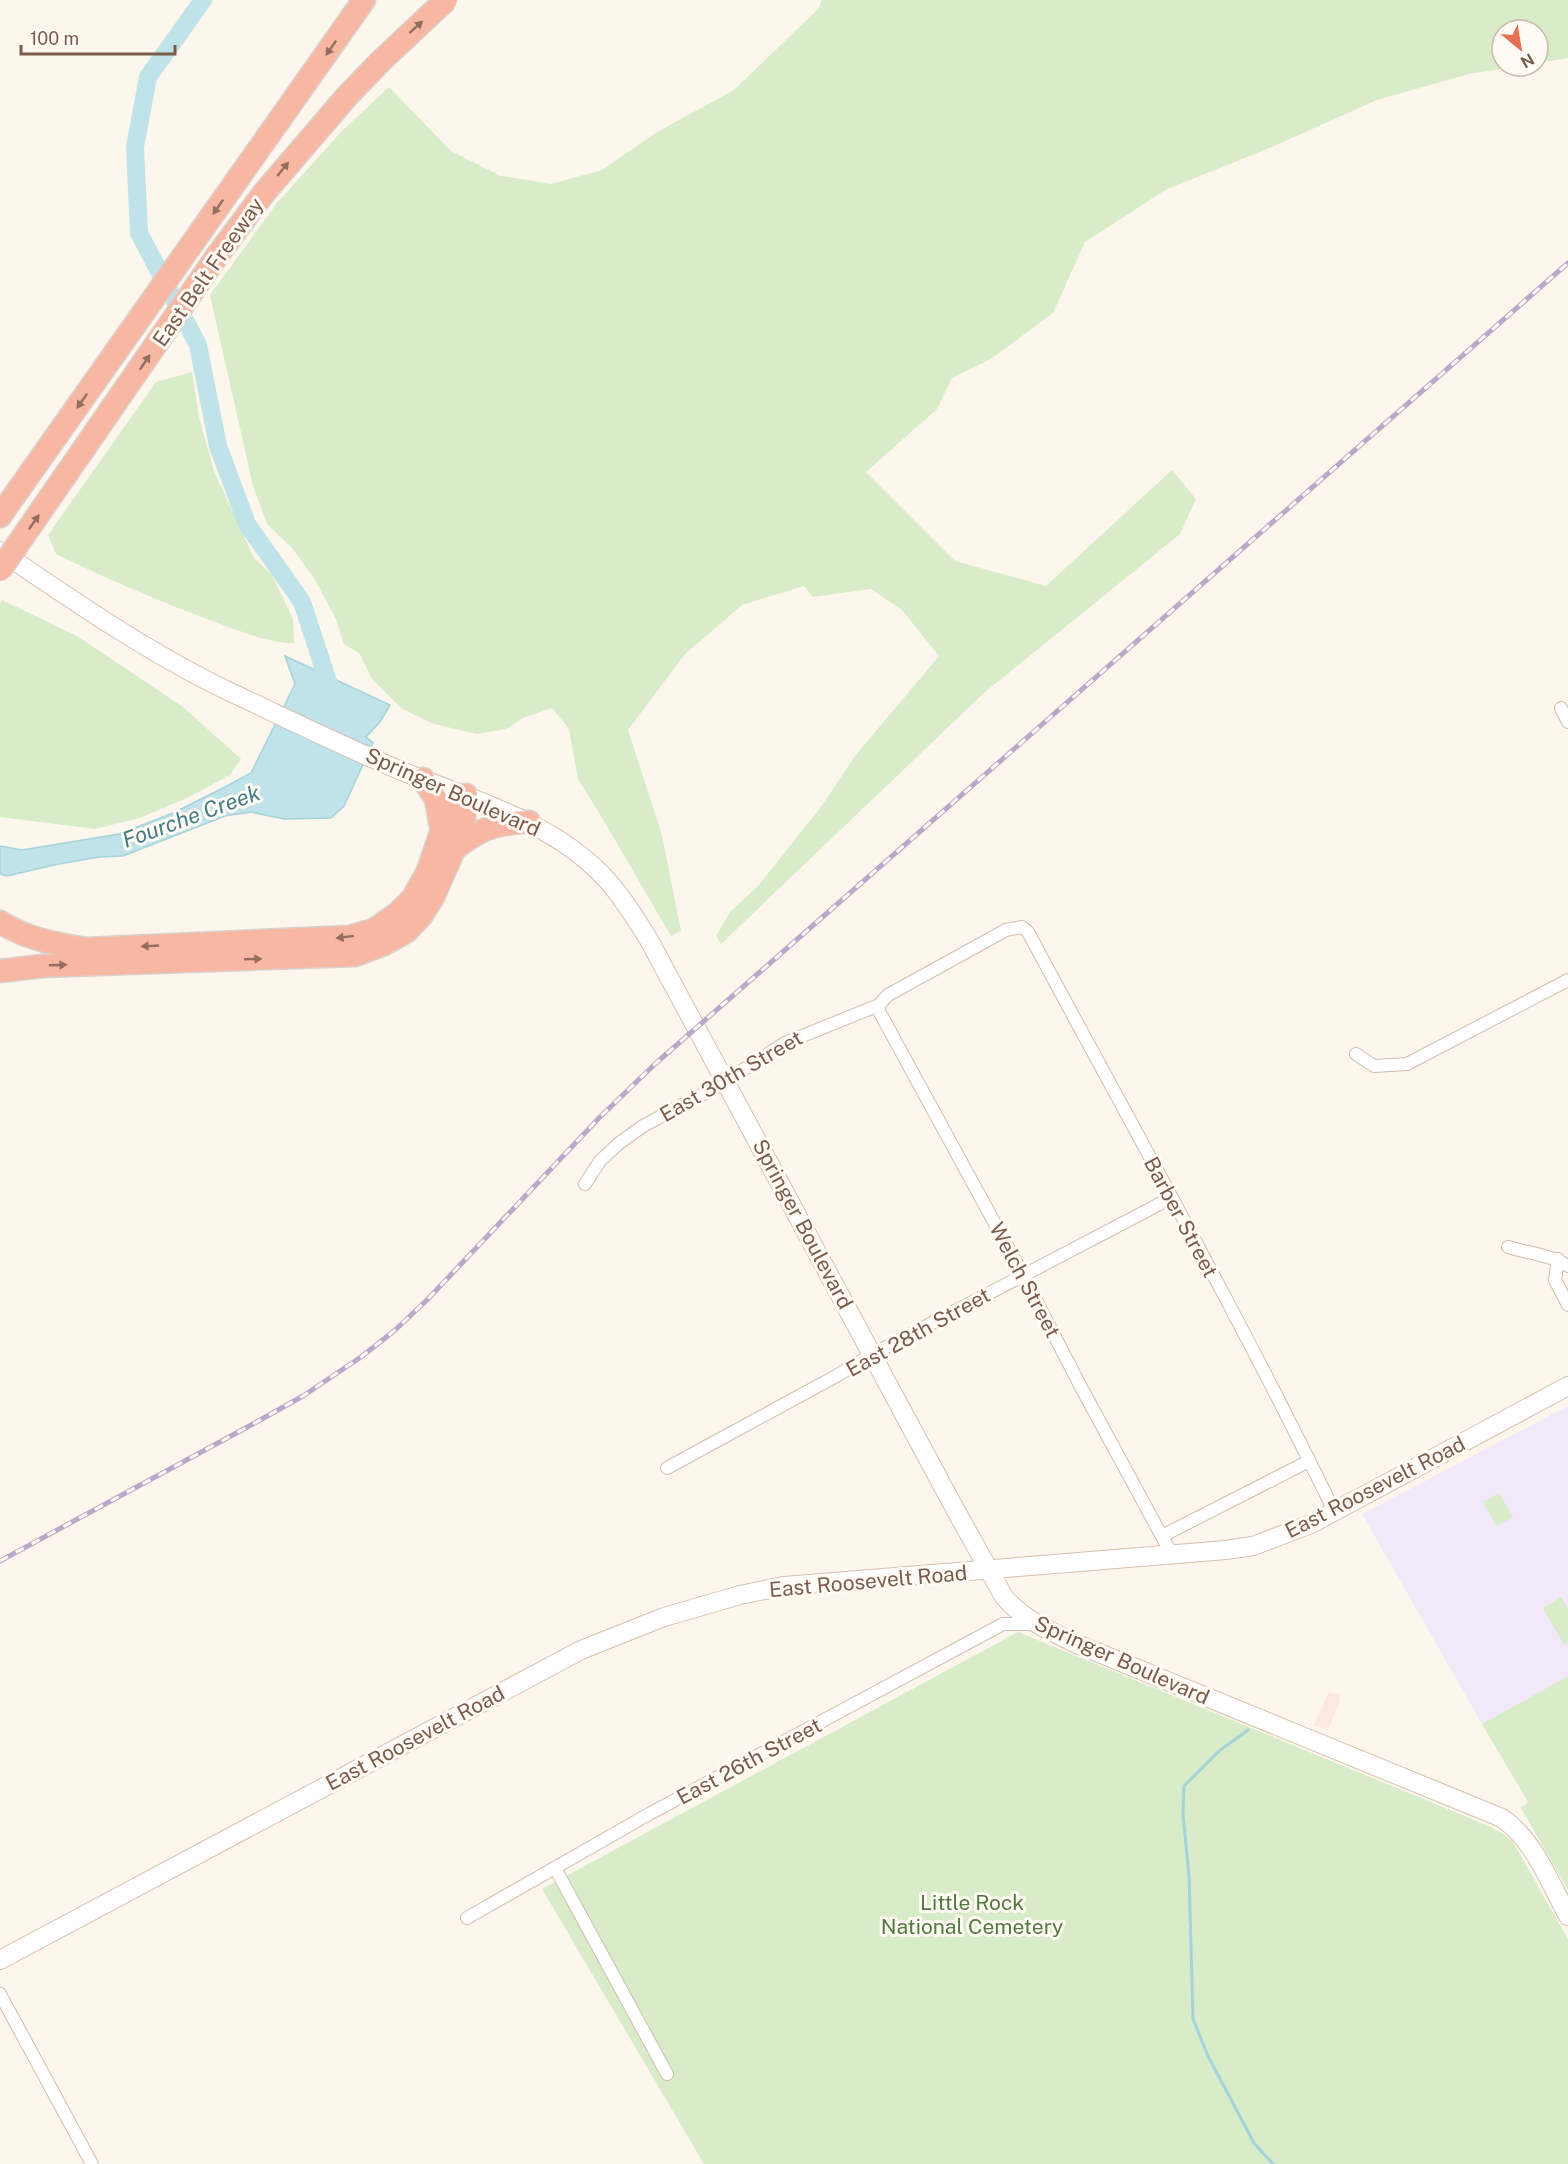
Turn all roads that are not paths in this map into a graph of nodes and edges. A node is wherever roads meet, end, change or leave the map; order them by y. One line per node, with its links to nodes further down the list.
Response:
1 (364, 0): 3 (highway, East Belt Freeway, one-way to 3)
2 (446, 0): 5 (highway, East Belt Freeway, one-way to 2, bridge)
3 (0, 516)
4 (0, 551): 8 (main road, Springer Boulevard)
5 (0, 570)
6 (1561, 708): 7 (street)
7 (1568, 722)
8 (415, 776): 9 (main road, Springer Boulevard); 11 (highway)
9 (466, 795): 10 (main road, Springer Boulevard); 11 (highway)
10 (529, 822): 11 (highway); 19 (main road, Springer Boulevard)
11 (448, 840): 13 (highway)
12 (0, 922): 13 (highway, one-way to 12)
13 (402, 922): 15 (highway, one-way to 13)
14 (1022, 927): 17 (street, East 30th Street); 21 (street, Barber Street)
15 (0, 971)
16 (1568, 980): 18 (street)
17 (879, 1005): 19 (street, East 30th Street); 24 (street, Welch Street)
18 (1356, 1054)
19 (725, 1081): 20 (street, East 30th Street); 26 (main road, Springer Boulevard)
20 (585, 1184)
21 (1171, 1198): 24 (street, East 28th Street); 28 (street, Barber Street)
22 (1508, 1247): 23 (street)
23 (1565, 1259): 25 (street)
24 (1023, 1275): 26 (street, East 28th Street); 31 (street, Welch Street)
25 (1568, 1305)
26 (873, 1354): 29 (street, East 28th Street); 33 (main road, Springer Boulevard)
27 (1568, 1386): 30 (main road, East Roosevelt Road)
28 (1309, 1461): 30 (street, Barber Street); 31 (street)
29 (667, 1468)
30 (1334, 1511): 32 (main road, East Roosevelt Road)
31 (1162, 1536): 32 (street, Welch Street)
32 (1172, 1555): 33 (main road, East Roosevelt Road)
33 (989, 1570): 34 (main road, Springer Boulevard); 38 (main road, East Roosevelt Road)
34 (1037, 1624): 35 (street, East 26th Street); 36 (main road, Springer Boulevard)
35 (555, 1868): 37 (street, East 26th Street); 40 (street)
36 (1568, 1916)
37 (467, 1918)
38 (0, 1960)
39 (0, 1994): 41 (street)
40 (667, 2074)
41 (92, 2164)

